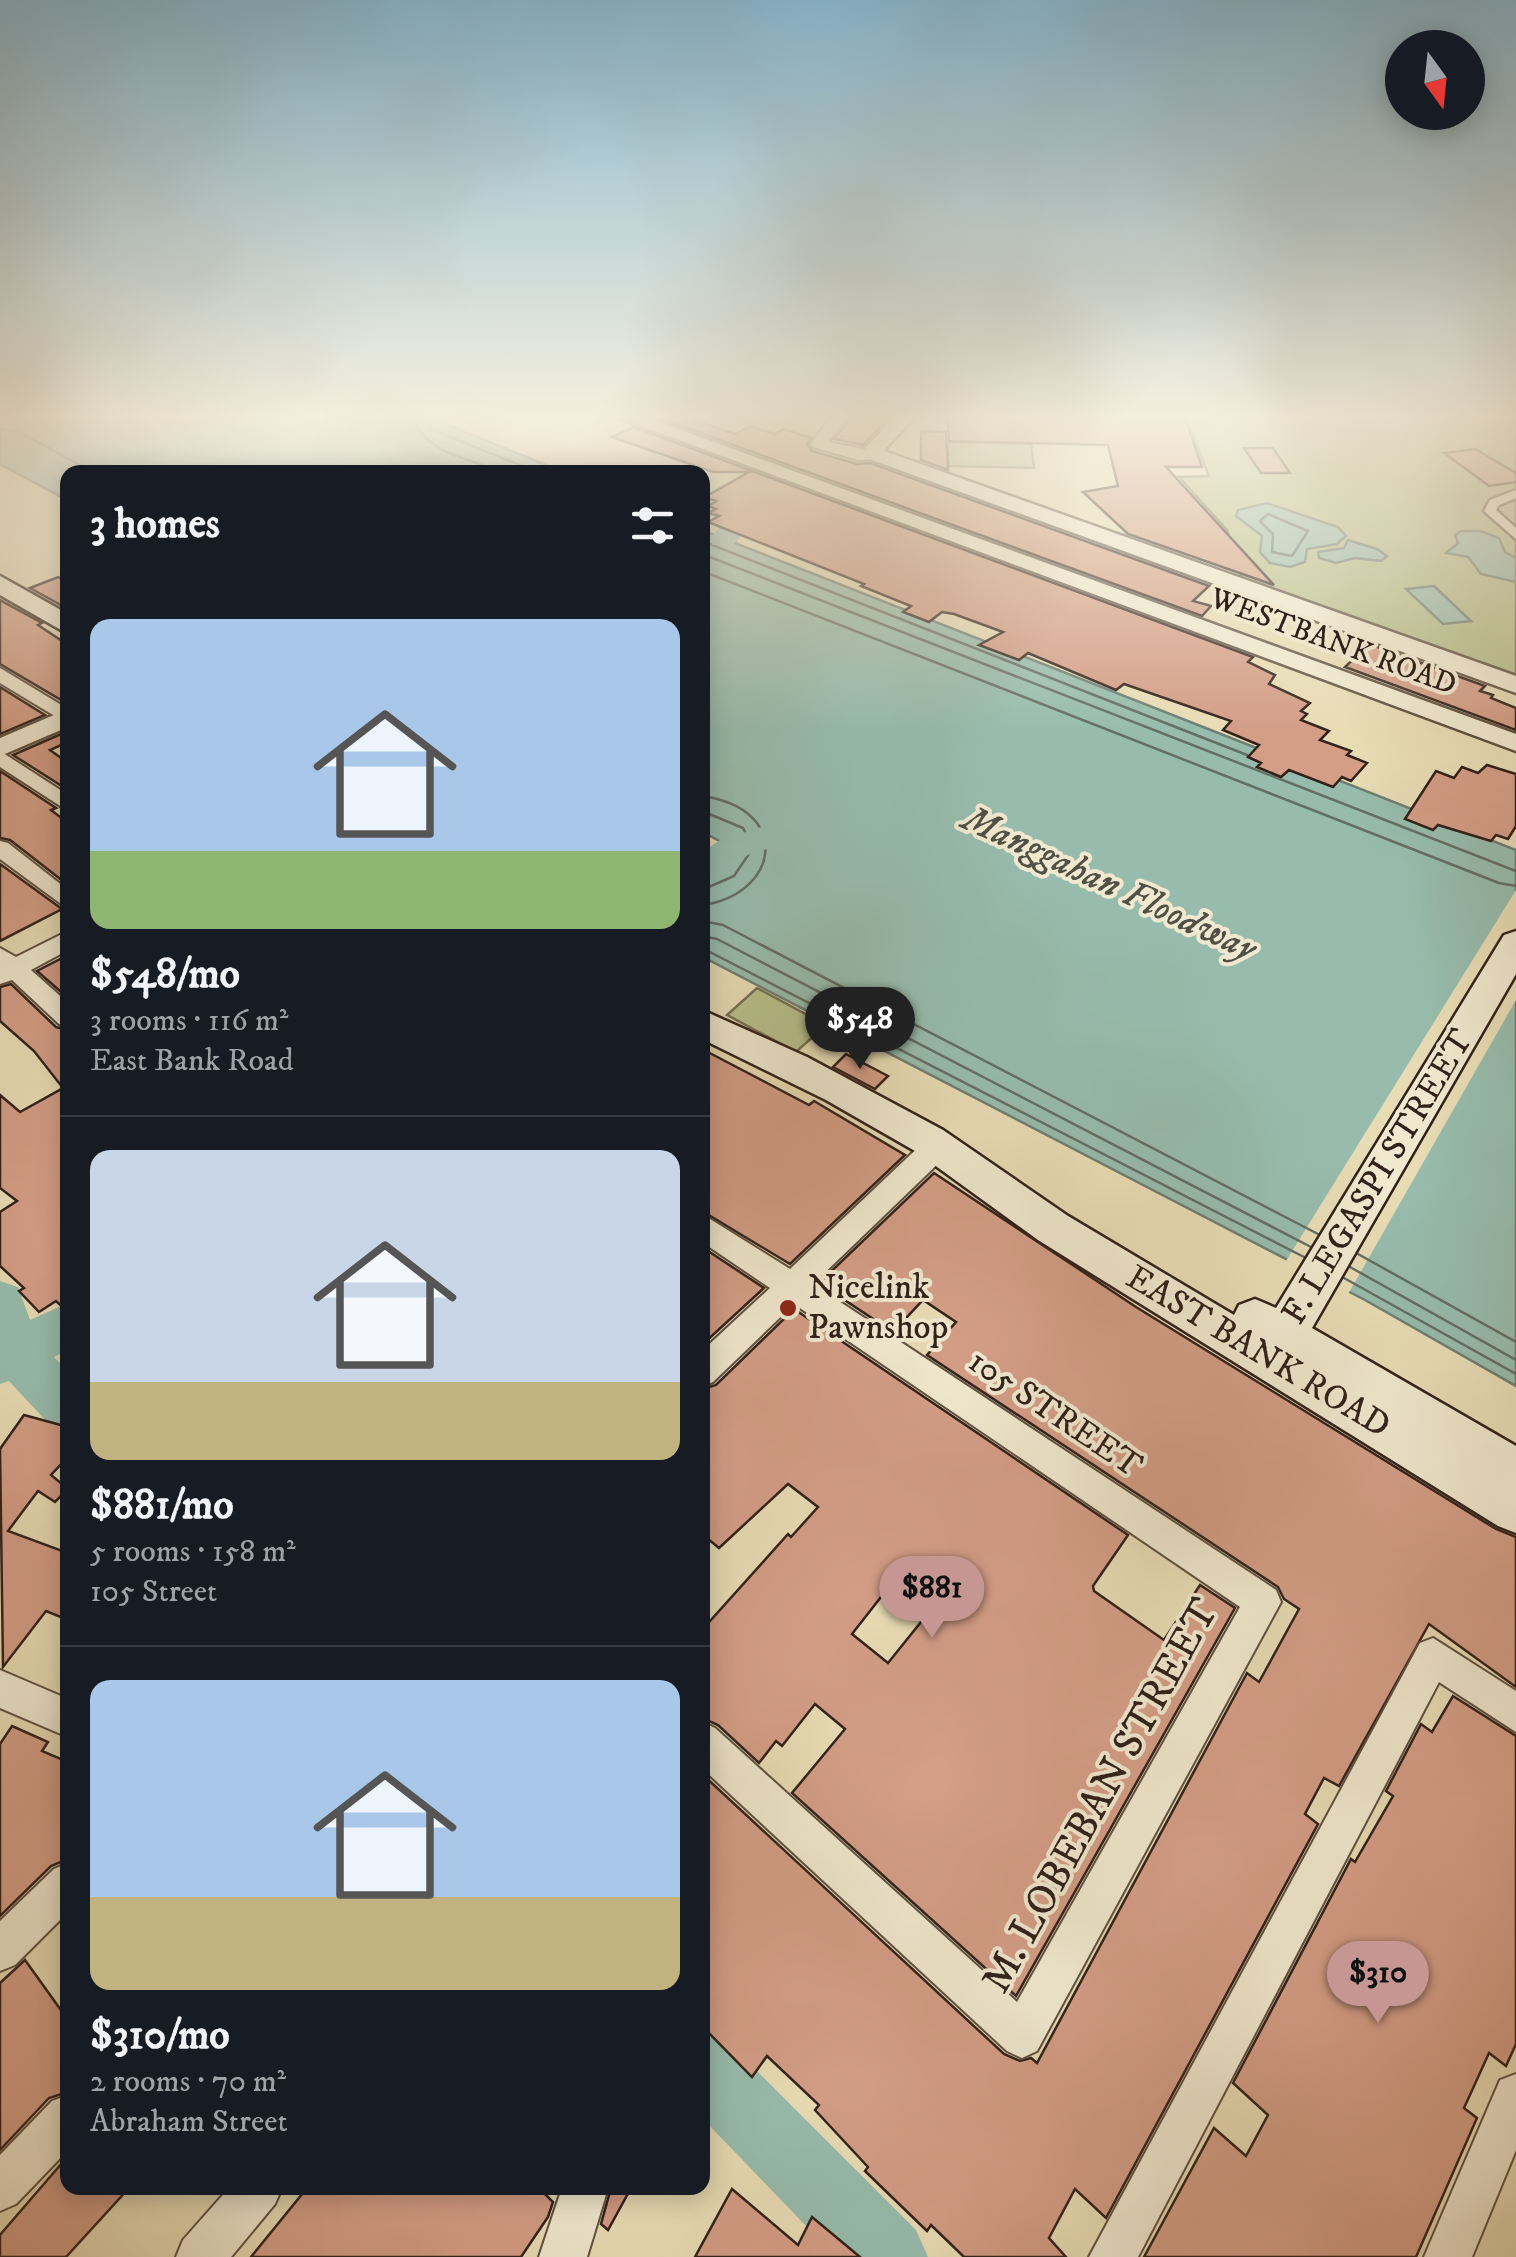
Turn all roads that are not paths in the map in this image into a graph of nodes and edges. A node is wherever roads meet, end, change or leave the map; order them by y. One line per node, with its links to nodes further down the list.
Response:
1 (908, 520): 9 (street, WESTBANK ROAD)
2 (1057, 520): 6 (street)
3 (0, 584): 4 (main road)
4 (60, 621)
5 (0, 674): 7 (street)
6 (1516, 685)
7 (60, 713)
8 (60, 720): 10 (street)
9 (1516, 744)
10 (0, 748)
11 (0, 758): 12 (street)
12 (60, 800)
13 (0, 848): 14 (street)
14 (60, 896)
15 (60, 942): 17 (street)
16 (1516, 943): 23 (main road, F. LEGASPI STREET)
17 (4, 967): 18 (street)
18 (60, 1012)
19 (710, 1028): 20 (main road, EAST BANK ROAD)
20 (937, 1147): 22 (street); 23 (main road, EAST BANK ROAD)
21 (710, 1231): 22 (street, 105 STREET)
22 (792, 1286): 24 (street); 27 (street, 105 STREET)
23 (1277, 1346): 25 (main road, EAST BANK ROAD); 26 (main road, EAST BANK ROAD)
24 (710, 1364)
25 (1516, 1472)
26 (1516, 1510)
27 (1263, 1602): 31 (street, M. LOBEBAN STREET)
28 (0, 1689): 30 (street)
29 (1516, 1713): 41 (street)
30 (60, 1715)
31 (710, 1748)
32 (60, 1891): 33 (street)
33 (0, 1950)
34 (1516, 2096): 42 (street)
35 (60, 2125): 36 (street)
36 (0, 2188)
37 (253, 2195): 39 (street)
38 (584, 2195): 40 (street)
39 (200, 2257)
40 (563, 2257)
41 (1113, 2257)
42 (1448, 2257)

